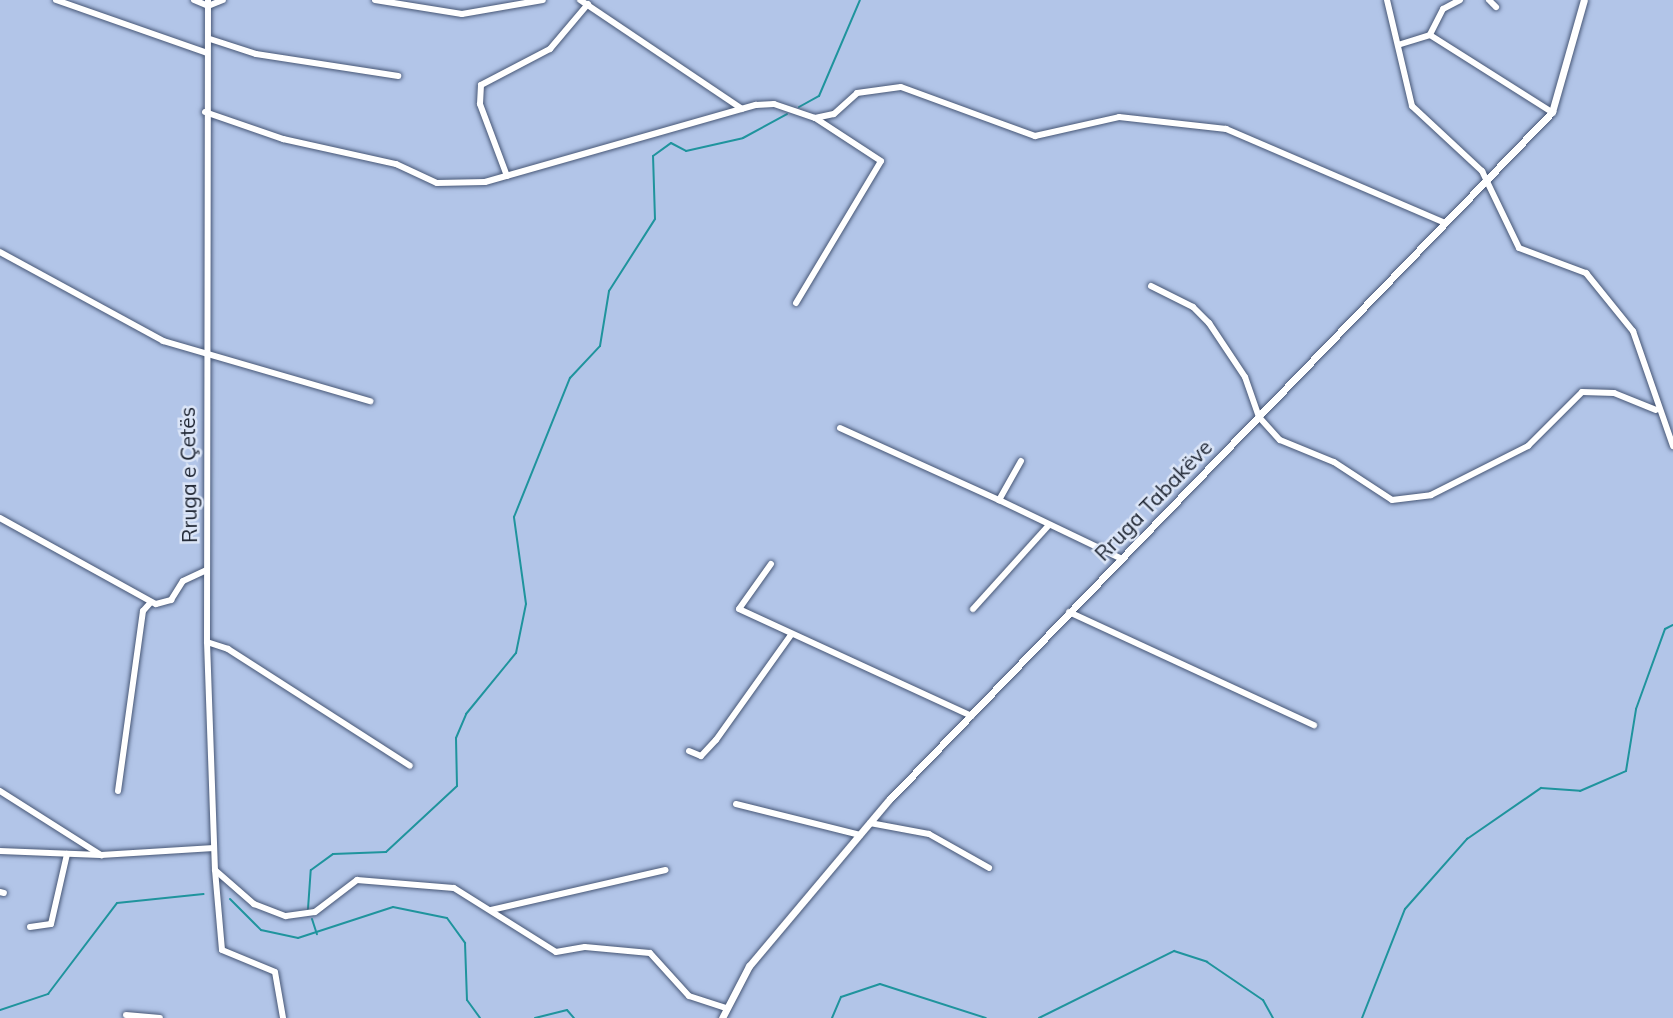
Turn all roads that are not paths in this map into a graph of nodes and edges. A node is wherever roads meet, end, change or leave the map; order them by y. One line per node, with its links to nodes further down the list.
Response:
1 (57, 0): 16 (street)
2 (194, 0): 11 (street)
3 (223, 0): 11 (street)
4 (375, 0): 5 (street)
5 (543, 0)
6 (1387, 0): 15 (street)
7 (1460, 0): 13 (street)
8 (1489, 0): 12 (street)
9 (1584, 0): 20 (street, Rruga Tabakëve)
10 (583, 1): 18 (street); 22 (street)
11 (208, 3): 14 (street, Rruga e Çetës)
12 (1496, 7)
13 (1430, 35): 15 (street); 20 (street)
14 (210, 39): 16 (street, Rruga e Çetës); 17 (street)
15 (1401, 44): 23 (street)
16 (207, 53): 19 (street, Rruga e Çetës)
17 (398, 76)
18 (742, 109): 21 (street); 22 (street)
19 (205, 112): 22 (street); 28 (street, Rruga e Çetës)
20 (1552, 113): 23 (street, Rruga Tabakëve)
21 (815, 118): 24 (street); 27 (street)
22 (507, 176)
23 (1488, 180): 24 (street, Rruga Tabakëve); 30 (street)
24 (1446, 222): 31 (street, Rruga Tabakëve)
25 (0, 252): 28 (street)
26 (1151, 286): 31 (street)
27 (796, 303)
28 (204, 356): 29 (street); 40 (street, Rruga e Çetës)
29 (370, 401)
30 (1656, 410): 31 (street); 33 (street)
31 (1259, 417): 38 (street, Rruga Tabakëve)
32 (840, 428): 35 (street)
33 (1673, 446)
34 (1021, 461): 35 (street)
35 (999, 500): 37 (street)
36 (0, 518): 41 (street)
37 (1048, 526): 38 (street); 42 (street)
38 (1120, 558): 43 (street, Rruga Tabakëve)
39 (771, 564): 44 (street)
40 (207, 570): 41 (street); 45 (street, Rruga e Çetës)
41 (151, 602): 51 (street)
42 (973, 609)
43 (1069, 612): 46 (street, Rruga Tabakëve); 47 (street)
44 (791, 635): 46 (street); 48 (street)
45 (206, 642): 49 (street); 55 (street, Rruga e Çetës)
46 (972, 716): 53 (street, Rruga Tabakëve)
47 (1314, 725)
48 (689, 751)
49 (410, 766)
50 (0, 791): 58 (street)
51 (118, 791)
52 (736, 804): 54 (street)
53 (870, 823): 54 (street, Rruga Tabakëve); 59 (street)
54 (860, 835): 64 (street, Rruga Tabakëve)
55 (214, 848): 58 (street); 60 (street, Rruga e Çetës)
56 (0, 851): 57 (street)
57 (67, 854): 58 (street); 63 (street)
58 (101, 855)
59 (989, 868)
60 (215, 870): 62 (street); 67 (street, Rruga e Çetës)
61 (665, 870): 62 (street)
62 (491, 909): 64 (street)
63 (30, 927)
64 (727, 1008): 68 (street, Rruga Tabakëve)
65 (126, 1015): 66 (street)
66 (160, 1018)
67 (284, 1018)
68 (722, 1018)

